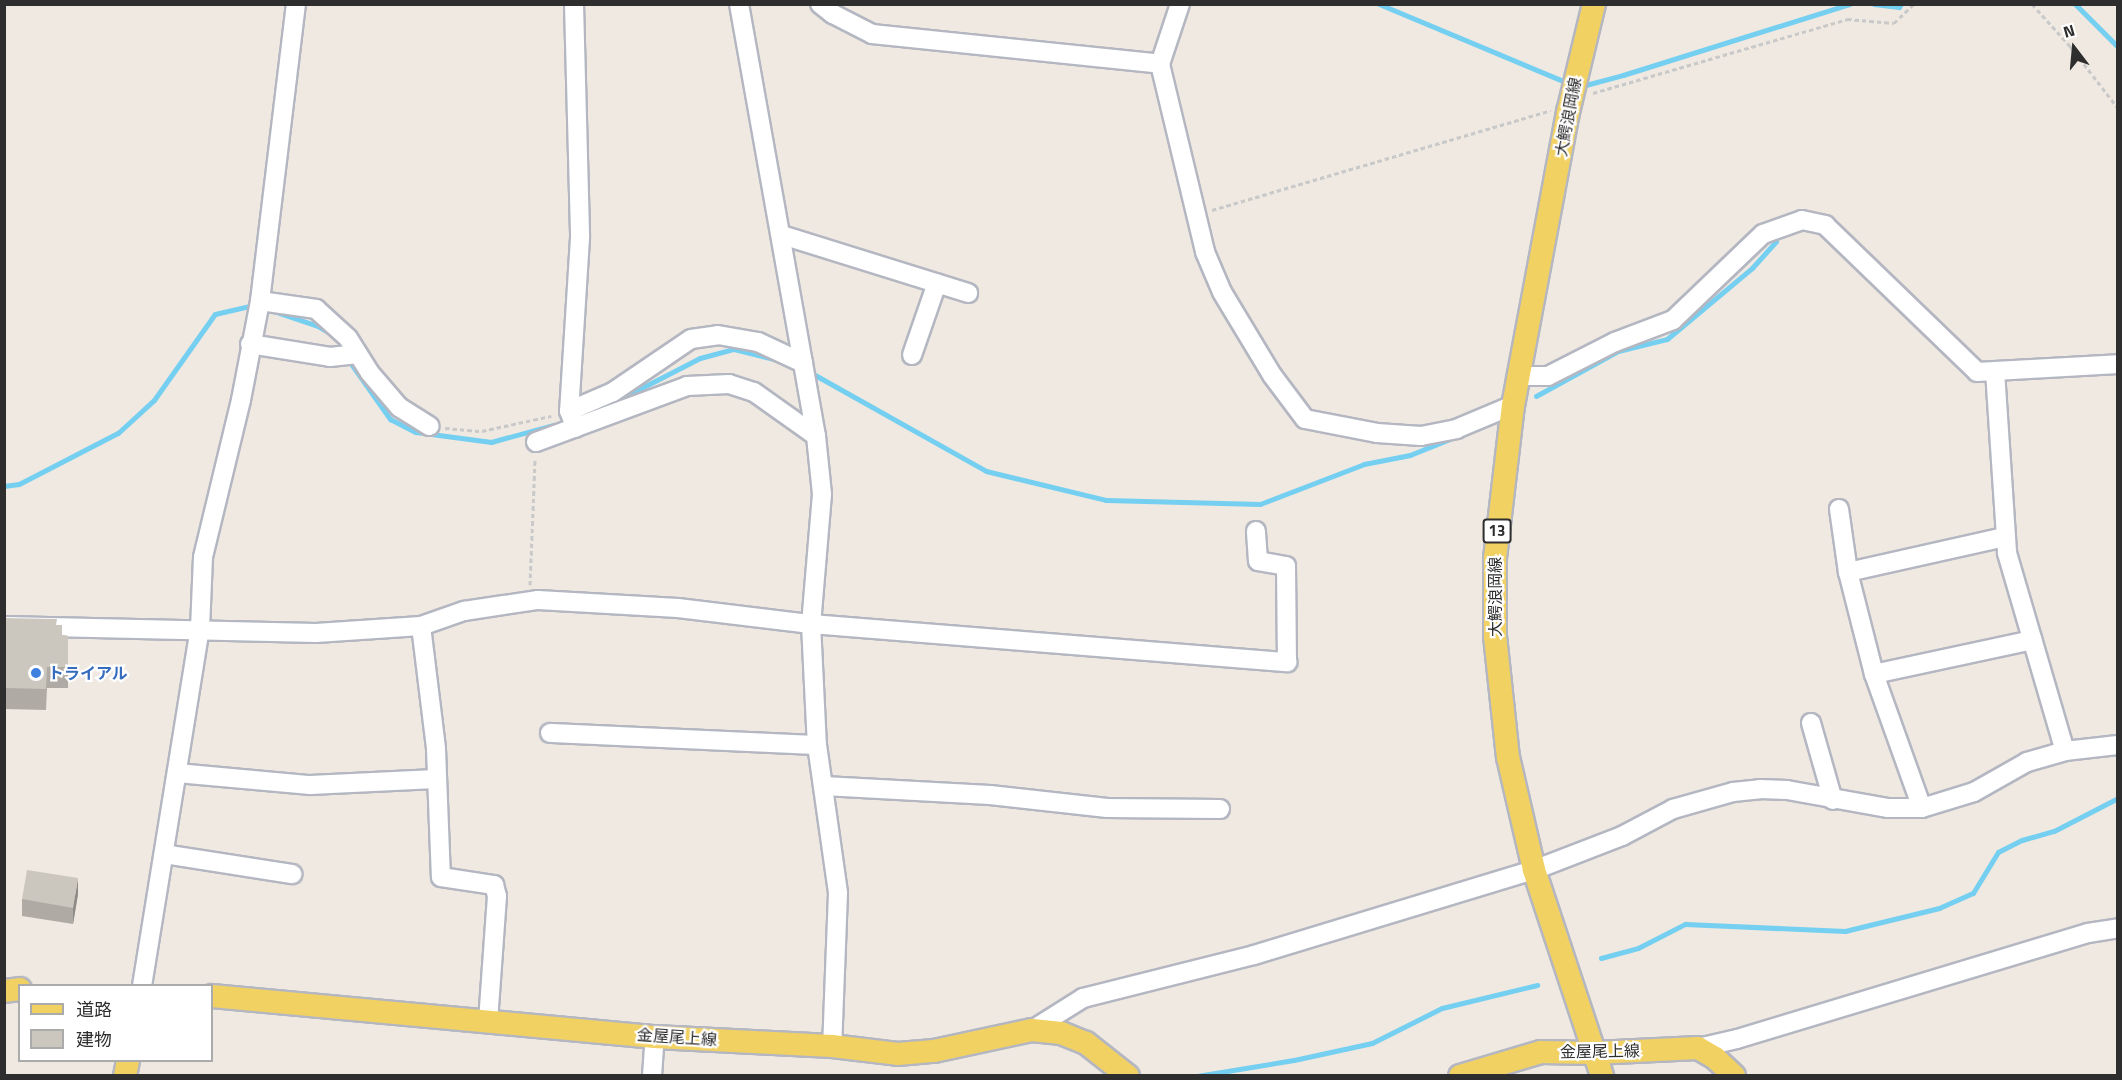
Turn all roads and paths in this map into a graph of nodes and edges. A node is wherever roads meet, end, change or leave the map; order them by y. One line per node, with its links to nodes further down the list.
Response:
1 (296, 4): 16 (street)
2 (574, 4): 25 (street)
3 (739, 4): 13 (street)
4 (820, 4): 9 (street)
5 (1180, 4): 9 (street)
6 (1594, 4): 10 (main road, 大鰐浪岡線 / 13)
7 (1914, 4): 10 (path)
8 (2032, 4): 11 (path)
9 (1160, 64): 12 (street)
10 (1570, 106): 12 (path); 23 (main road, 大鰐浪岡線 / 13)
11 (2118, 108)
12 (1196, 215): 24 (street)
13 (782, 235): 14 (street); 20 (street)
14 (937, 283): 15 (street); 19 (street)
15 (968, 293)
16 (260, 301): 17 (street); 18 (street)
17 (250, 344): 18 (street); 37 (street)
18 (358, 354): 26 (street)
19 (912, 356)
20 (803, 363): 25 (street); 27 (street)
21 (2118, 364): 22 (street)
22 (1995, 371): 23 (street); 31 (street)
23 (1520, 376): 24 (main road, 大鰐浪岡線 / 13)
24 (1513, 405): 52 (main road, 大鰐浪岡線 / 13)
25 (572, 420): 26 (path); 27 (street); 28 (street)
26 (429, 426)
27 (816, 436): 34 (street)
28 (536, 442): 33 (path)
29 (1839, 509): 32 (street)
30 (1256, 531): 34 (street)
31 (2004, 537): 32 (street); 38 (street)
32 (1848, 572): 39 (street)
33 (529, 602): 34 (street); 36 (street)
34 (811, 624): 42 (street)
35 (4, 626): 37 (street)
36 (420, 626): 37 (street); 46 (street)
37 (200, 629): 45 (street)
38 (2032, 640): 39 (street); 44 (street)
39 (1874, 674): 49 (street)
40 (1811, 723): 48 (street)
41 (550, 733): 42 (street)
42 (817, 745): 47 (street)
43 (2118, 745): 44 (street)
44 (2065, 751): 49 (street)
45 (177, 772): 46 (street); 51 (street)
46 (436, 779): 57 (street)
47 (824, 786): 50 (street); 60 (street)
48 (1833, 800): 49 (street); 52 (street)
49 (1922, 808)
50 (1221, 809)
51 (164, 854): 53 (street); 55 (street)
52 (1534, 870): 58 (street); 62 (main road, 大鰐浪岡線 / 13)
53 (292, 874)
54 (2118, 928): 61 (street)
55 (142, 984)
56 (213, 996): 57 (main road, 金屋尾上線)
57 (488, 1021): 59 (main road, 金屋尾上線)
58 (1032, 1030): 60 (main road, 金屋尾上線); 64 (main road, 金屋尾上線)
59 (655, 1037): 60 (main road, 金屋尾上線); 63 (street)
60 (832, 1046)
61 (1698, 1048): 62 (main road, 金屋尾上線); 67 (main road)
62 (1594, 1053): 65 (main road, 金屋尾上線); 66 (main road, 大鰐浪岡線 / 13)
63 (651, 1076)
64 (1128, 1076)
65 (1460, 1076)
66 (1602, 1076)
67 (1734, 1076)

